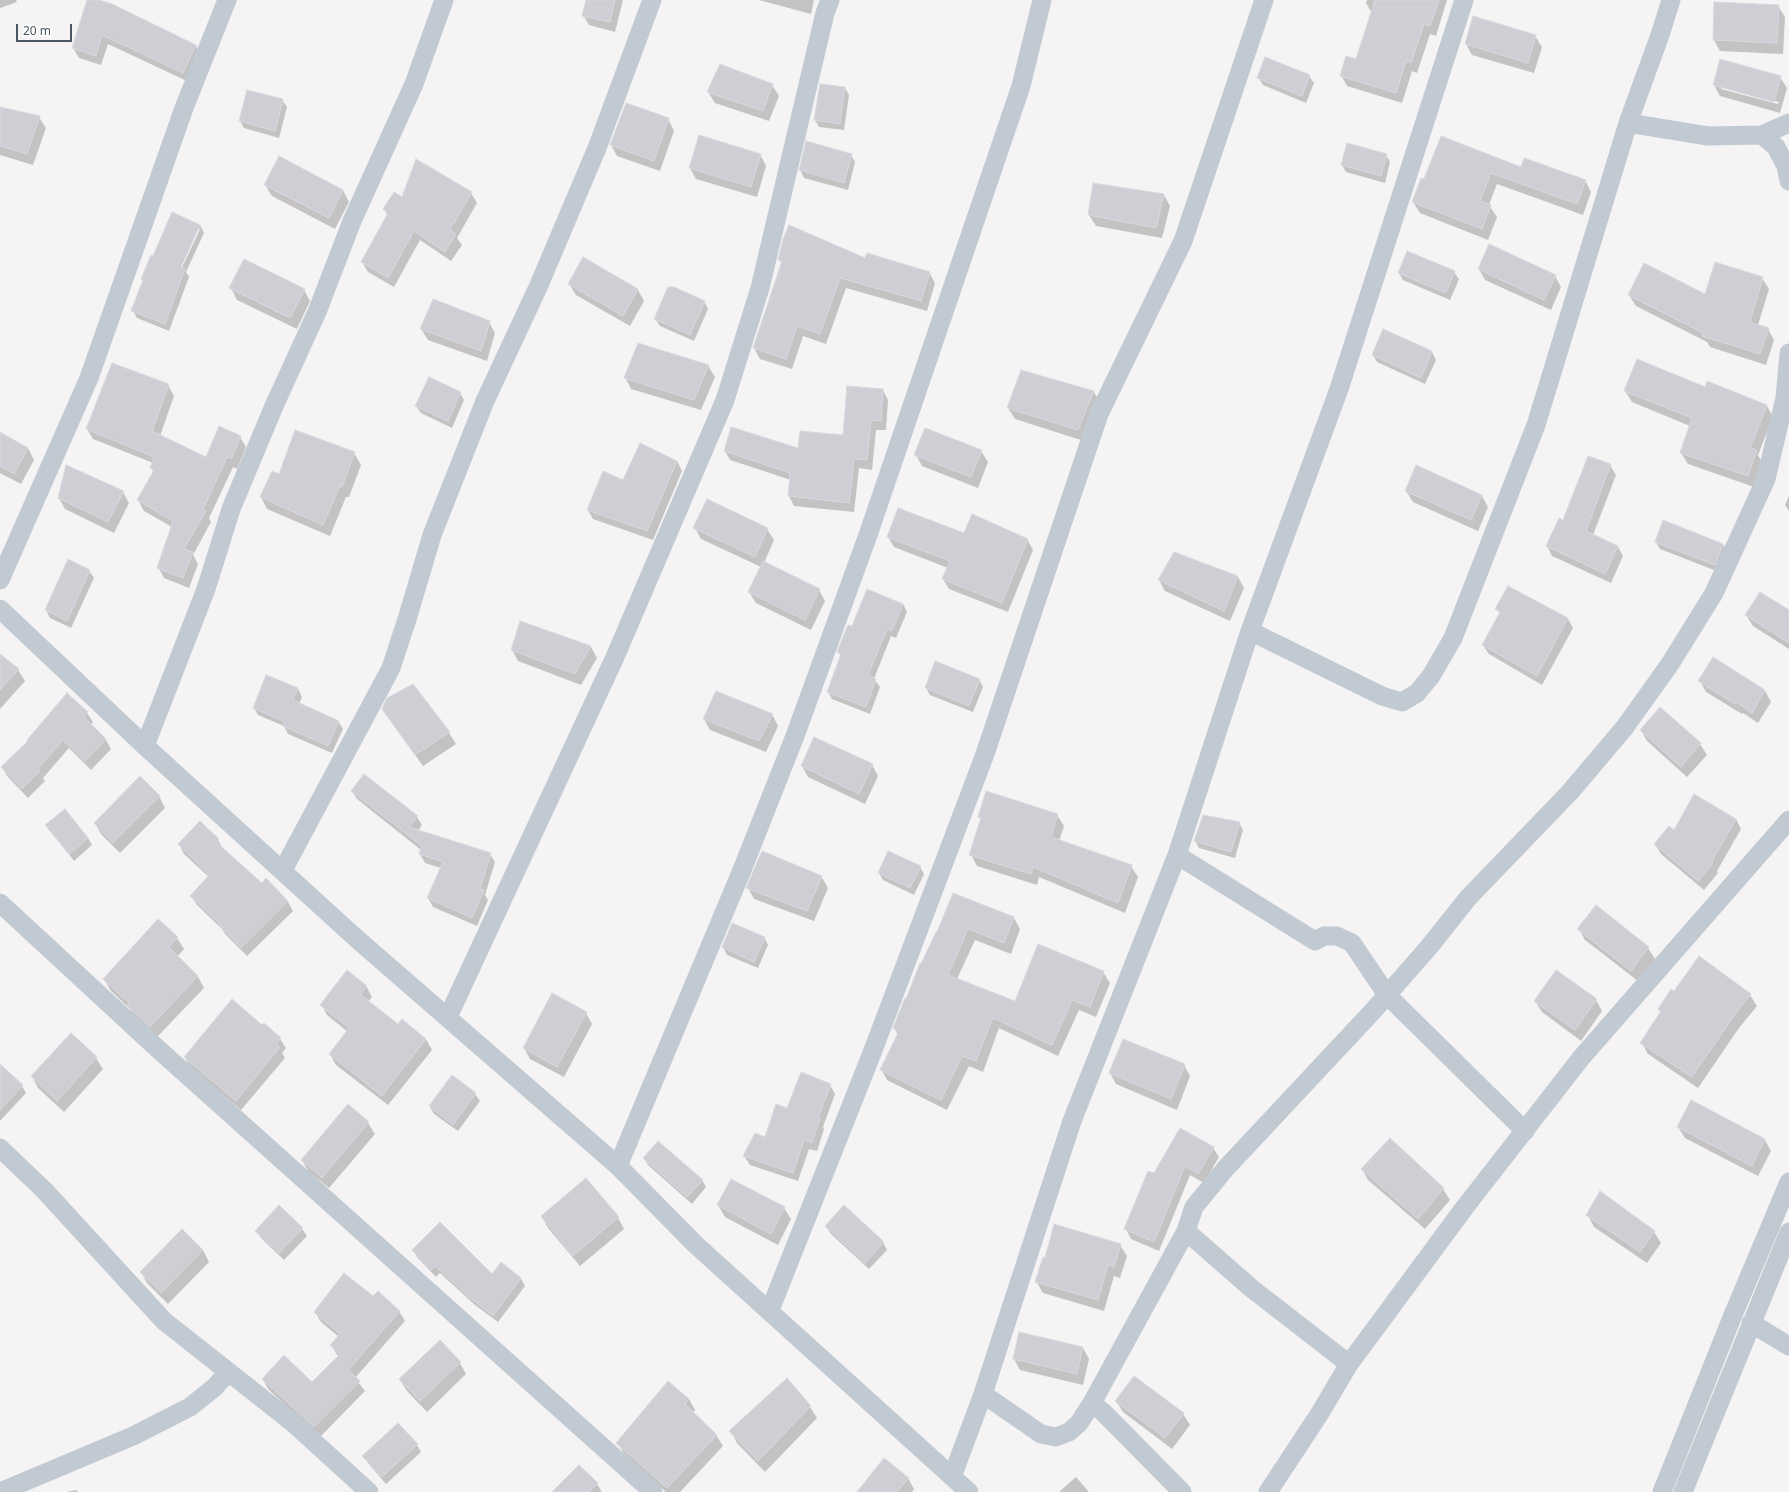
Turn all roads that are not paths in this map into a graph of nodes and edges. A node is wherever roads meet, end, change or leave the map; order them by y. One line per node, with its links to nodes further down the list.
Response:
1 (227, 0): 14 (street)
2 (444, 0): 17 (street)
3 (652, 0): 20 (street)
4 (830, 0): 23 (street)
5 (1042, 0): 26 (street)
6 (1264, 0): 30 (street)
7 (1464, 0): 16 (street)
8 (1671, 0): 9 (street)
9 (1628, 123): 11 (street); 16 (street)
10 (1789, 123): 11 (street)
11 (1762, 135): 12 (street)
12 (1789, 181)
13 (1789, 353): 22 (street)
14 (0, 580)
15 (0, 609): 17 (street)
16 (1250, 631): 19 (street)
17 (145, 746): 20 (street)
18 (1789, 820): 24 (street)
19 (1177, 855): 22 (street); 35 (street)
20 (283, 870): 23 (street)
21 (0, 903): 40 (street)
22 (1386, 995): 24 (street); 28 (street)
23 (448, 1017): 26 (street)
24 (1525, 1131): 33 (street)
25 (0, 1148): 34 (street)
26 (618, 1166): 30 (street)
27 (1789, 1182): 44 (street)
28 (1186, 1231): 33 (street); 36 (street)
29 (1789, 1232): 31 (street)
30 (770, 1310): 37 (street)
31 (1751, 1323): 32 (street); 45 (street)
32 (1789, 1346)
33 (1349, 1364): 43 (street)
34 (228, 1372): 38 (street); 39 (street)
35 (983, 1394): 36 (street); 37 (street)
36 (1092, 1403): 42 (street)
37 (952, 1477): 41 (street)
38 (0, 1492)
39 (370, 1492)
40 (653, 1492)
41 (969, 1492)
42 (1182, 1492)
43 (1268, 1492)
44 (1662, 1492)
45 (1683, 1492)

